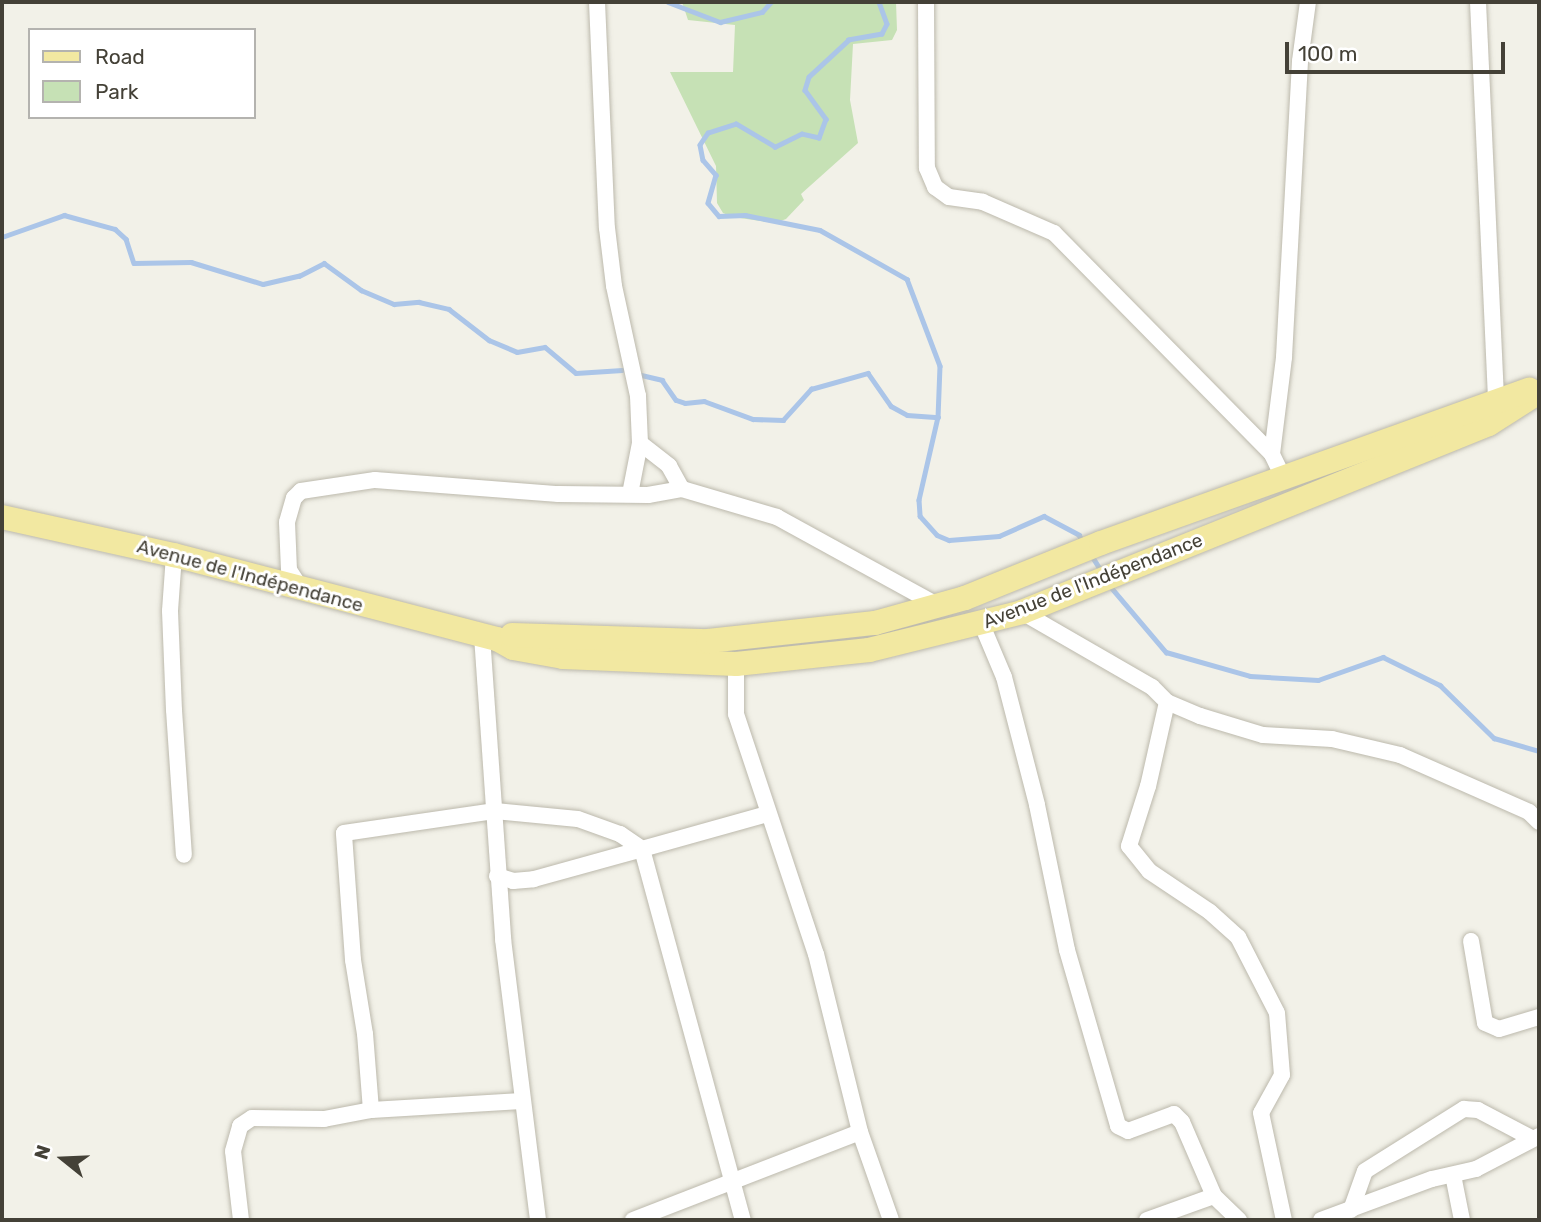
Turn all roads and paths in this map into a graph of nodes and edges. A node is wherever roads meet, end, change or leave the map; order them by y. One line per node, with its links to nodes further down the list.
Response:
1 (597, 2): 7 (street)
2 (926, 2): 8 (street)
3 (1308, 2): 8 (street)
4 (1478, 2): 6 (street)
5 (1539, 390): 6 (main road, Avenue de l'Indépendance); 16 (main road, Avenue de l'Indépendance)
6 (1496, 399): 9 (main road, Avenue de l'Indépendance)
7 (640, 443): 10 (street); 11 (street)
8 (1272, 454): 9 (street)
9 (1283, 477): 15 (main road, Avenue de l'Indépendance)
10 (682, 489): 11 (street); 15 (street)
11 (630, 494): 14 (street)
12 (2, 517): 13 (main road, Avenue de l'Indépendance)
13 (174, 555): 14 (main road, Avenue de l'Indépendance); 25 (street)
14 (303, 590): 18 (main road, Avenue de l'Indépendance)
15 (939, 606): 18 (main road, Avenue de l'Indépendance)
16 (1022, 612): 17 (main road, Avenue de l'Indépendance); 20 (street)
17 (982, 625): 19 (main road, Avenue de l'Indépendance); 35 (street)
18 (490, 637): 19 (main road, Avenue de l'Indépendance); 21 (street)
19 (736, 664): 22 (street)
20 (1167, 702): 23 (street); 44 (street)
21 (495, 811): 24 (street); 26 (street); 30 (street)
22 (767, 814): 24 (street); 31 (street)
23 (1539, 822)
24 (642, 849): 26 (street); 34 (street)
25 (184, 855)
26 (497, 876): 29 (street)
27 (1471, 941): 28 (street)
28 (1539, 1017)
29 (522, 1101): 30 (street); 38 (street)
30 (371, 1110): 37 (street)
31 (860, 1132): 34 (street); 41 (street)
32 (1536, 1138): 33 (street); 36 (street)
33 (1453, 1175): 36 (street); 46 (street)
34 (731, 1181): 39 (street); 40 (street)
35 (1214, 1196): 42 (street); 43 (street)
36 (1351, 1210): 45 (street)
37 (241, 1220)
38 (538, 1220)
39 (633, 1220)
40 (743, 1220)
41 (891, 1220)
42 (1147, 1220)
43 (1239, 1220)
44 (1284, 1220)
45 (1321, 1220)
46 (1462, 1220)

